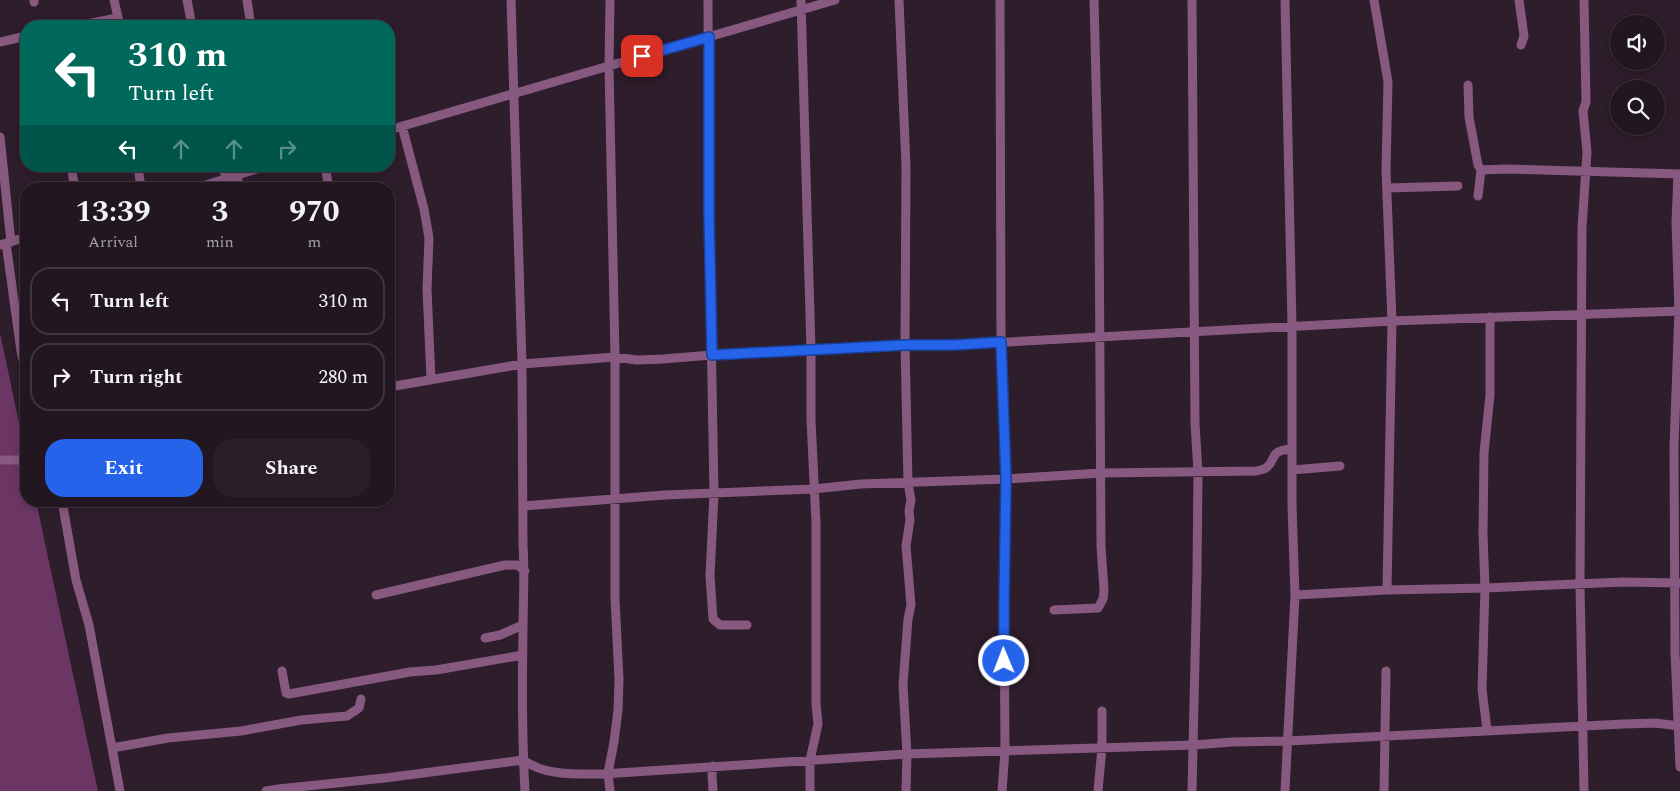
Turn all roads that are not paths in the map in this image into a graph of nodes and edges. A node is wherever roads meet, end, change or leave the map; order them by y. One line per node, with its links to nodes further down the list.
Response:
1 (114, 0): 18 (street)
2 (187, 0): 19 (street)
3 (247, 0): 20 (street)
4 (510, 0): 27 (street)
5 (610, 0): 25 (street)
6 (708, 0): 22 (street)
7 (801, 0): 17 (street)
8 (835, 0): 17 (street)
9 (899, 0): 54 (street)
10 (1000, 0): 52 (street)
11 (1094, 0): 51 (street)
12 (1192, 0): 50 (street)
13 (1285, 0): 49 (street)
14 (1374, 0): 41 (street)
15 (1519, 0): 24 (street)
16 (1584, 0): 34 (street)
17 (801, 10): 22 (street); 55 (street)
18 (118, 20)
19 (191, 20)
20 (250, 20)
21 (20, 37): 23 (street)
22 (709, 37): 25 (street); 56 (street)
23 (0, 42)
24 (1521, 45)
25 (609, 66): 27 (street); 57 (street)
26 (1468, 85): 31 (street)
27 (514, 94): 28 (street); 58 (street)
28 (402, 126): 29 (street); 59 (street)
29 (395, 128)
30 (0, 137): 44 (street)
31 (1481, 170): 34 (street); 42 (street)
32 (224, 172): 37 (street)
33 (249, 172): 36 (street)
34 (1586, 172): 35 (street); 46 (street)
35 (1679, 174): 45 (street)
36 (238, 176): 37 (street); 39 (street)
37 (226, 179): 38 (street)
38 (216, 182)
39 (238, 182)
40 (1458, 186): 41 (street)
41 (1387, 188): 48 (street)
42 (1478, 196)
43 (20, 239): 44 (street)
44 (6, 243): 53 (street)
45 (1679, 311): 46 (street); 76 (street)
46 (1582, 314): 47 (street); 77 (street)
47 (1490, 317): 48 (street); 78 (street)
48 (1392, 320): 49 (street); 79 (street)
49 (1292, 326): 50 (street); 61 (street)
50 (1196, 331): 51 (street); 66 (street)
51 (1099, 337): 52 (street); 67 (street)
52 (1001, 342): 54 (street); 68 (street)
53 (20, 344)
54 (905, 345): 55 (street); 69 (street)
55 (811, 350): 56 (street); 70 (street)
56 (712, 355): 57 (street); 71 (street)
57 (616, 357): 58 (street); 72 (street)
58 (522, 364): 59 (street); 73 (street)
59 (430, 379): 60 (street)
60 (395, 386)
61 (1292, 450): 65 (street); 66 (street)
62 (0, 460): 63 (street)
63 (20, 460)
64 (1340, 466): 65 (street)
65 (1292, 470): 81 (street)
66 (1198, 472): 67 (street); 96 (street)
67 (1100, 473): 68 (street); 82 (street)
68 (1006, 479): 69 (street); 99 (street)
69 (908, 483): 70 (street); 100 (street)
70 (814, 489): 71 (street); 102 (street)
71 (714, 494): 72 (street); 84 (street)
72 (615, 500): 73 (street); 105 (street)
73 (524, 506): 75 (street)
74 (63, 507): 97 (street)
75 (525, 571): 80 (street); 83 (street)
76 (1677, 583): 77 (street); 92 (street)
77 (1580, 585): 78 (street); 91 (street)
78 (1485, 588): 79 (street); 93 (street)
79 (1387, 590): 81 (street)
80 (376, 595)
81 (1295, 595): 95 (street)
82 (1054, 610)
83 (523, 625): 85 (street); 86 (street)
84 (747, 625)
85 (485, 638)
86 (523, 655): 87 (street); 101 (street)
87 (282, 671)
88 (1386, 671): 94 (street)
89 (361, 699): 97 (street)
90 (1102, 711): 98 (street)
91 (1583, 726): 92 (street); 93 (street); 118 (street)
92 (1679, 726): 104 (street)
93 (1487, 730): 94 (street)
94 (1384, 735): 95 (street); 117 (street)
95 (1288, 740): 96 (street); 116 (street)
96 (1194, 745): 98 (street); 115 (street)
97 (112, 748): 106 (street)
98 (1102, 748): 99 (street); 114 (street)
99 (1005, 750): 100 (street); 113 (street)
100 (907, 754): 102 (street); 112 (street)
101 (523, 760): 105 (street); 107 (street); 108 (street)
102 (810, 760): 103 (street); 111 (street)
103 (713, 766): 105 (street); 110 (street)
104 (1680, 767)
105 (608, 773): 109 (street)
106 (120, 791)
107 (266, 791)
108 (525, 791)
109 (610, 791)
110 (713, 791)
111 (810, 791)
112 (906, 791)
113 (1002, 791)
114 (1098, 791)
115 (1192, 791)
116 (1285, 791)
117 (1384, 791)
118 (1584, 791)

